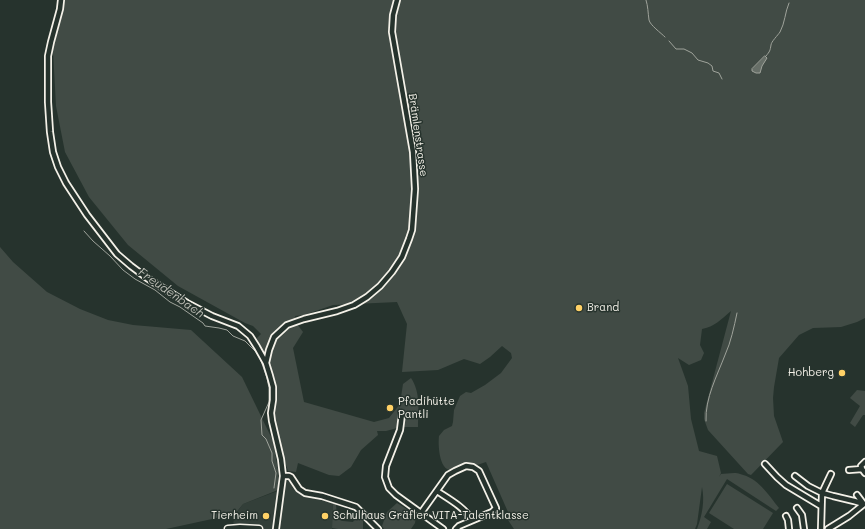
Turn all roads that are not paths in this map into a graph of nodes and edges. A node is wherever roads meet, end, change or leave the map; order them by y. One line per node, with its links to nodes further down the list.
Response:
1 (61, 0): 3 (street)
2 (397, 0): 3 (street, Brämlenstrasse)
3 (266, 363): 10 (street)
4 (402, 414): 18 (street)
5 (865, 462): 8 (street)
6 (765, 464): 16 (street)
7 (849, 470): 8 (street)
8 (863, 471)
9 (831, 474): 13 (street)
10 (283, 476): 23 (street); 24 (street)
11 (795, 476): 13 (street)
12 (437, 491): 18 (street); 20 (street); 20 (street)
13 (822, 492): 15 (street); 16 (street)
14 (857, 495): 15 (street)
15 (865, 503): 30 (street)
16 (821, 506): 29 (street)
17 (797, 508): 28 (street)
18 (421, 513): 25 (street)
19 (786, 516): 27 (street)
20 (472, 520): 26 (street)
21 (228, 529): 22 (main road)
22 (259, 529)
23 (276, 529)
24 (378, 529)
25 (443, 529)
26 (456, 529)
27 (789, 529)
28 (804, 529)
29 (821, 529)
30 (828, 529)

